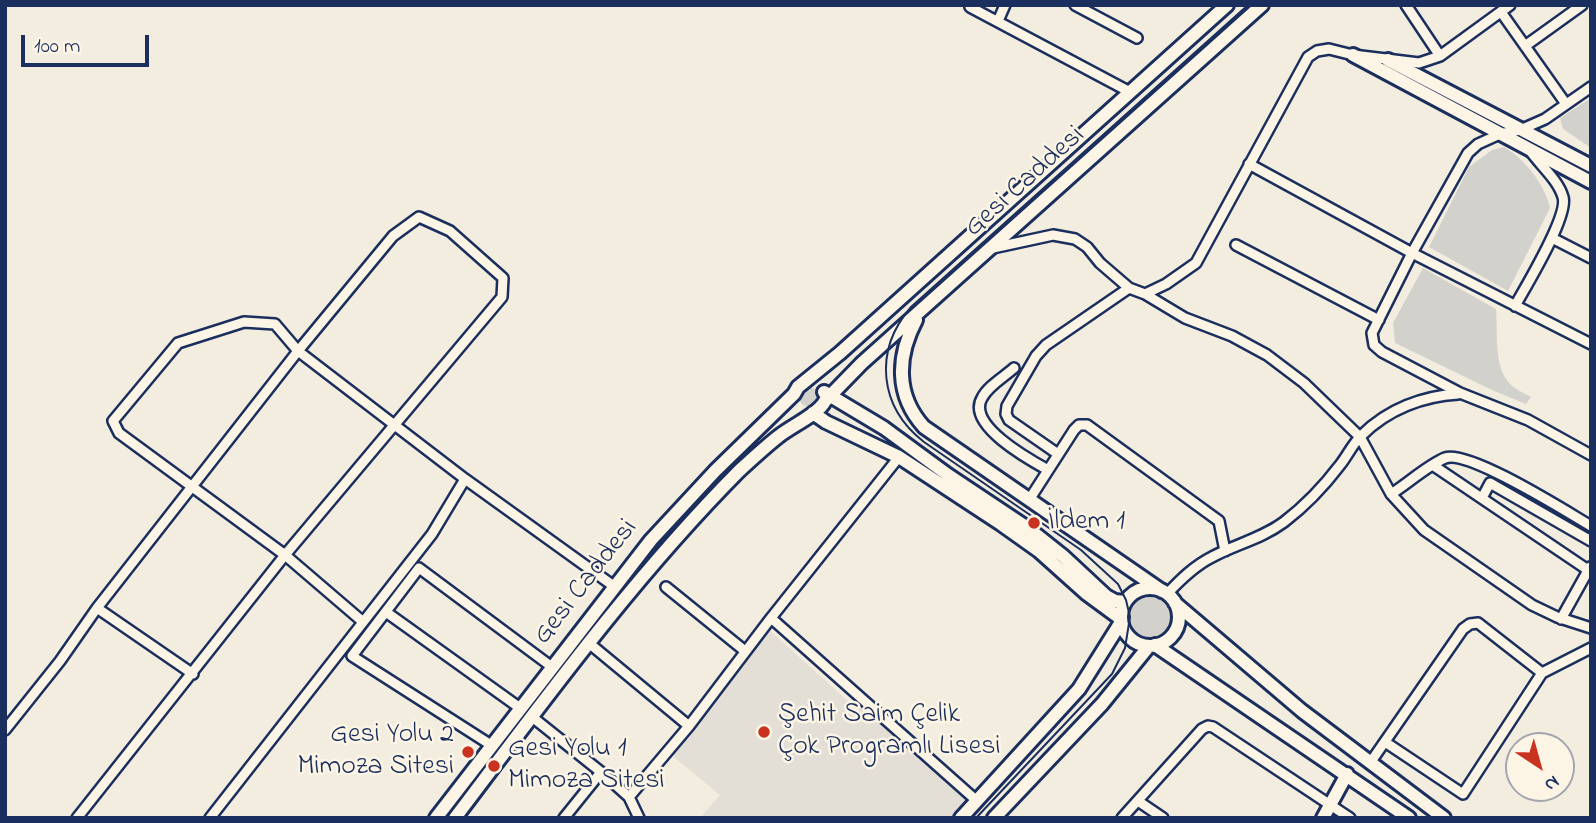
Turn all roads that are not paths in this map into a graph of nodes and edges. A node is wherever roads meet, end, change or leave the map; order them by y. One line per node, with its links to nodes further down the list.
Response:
1 (1005, 5): 10 (street)
2 (1075, 5): 11 (street)
3 (1227, 5): 17 (main road, Gesi Caddesi)
4 (1262, 5): 27 (main road, Gesi Caddesi)
5 (1406, 5): 14 (street)
6 (1510, 5): 9 (street)
7 (1582, 5): 12 (street)
8 (970, 7): 10 (street)
9 (1501, 12): 12 (street); 14 (street)
10 (998, 21): 17 (street)
11 (1137, 38)
12 (1525, 46): 18 (street)
13 (1353, 55): 15 (street); 20 (main road); 22 (street)
14 (1440, 56): 15 (street)
15 (1388, 60): 19 (main road)
16 (1591, 87): 18 (street)
17 (1130, 92): 38 (main road, Gesi Caddesi)
18 (1566, 104): 19 (street)
19 (1520, 130): 20 (street); 23 (main road)
20 (1500, 134): 21 (main road); 28 (street)
21 (1530, 150): 24 (main road); 25 (street)
22 (1249, 164): 28 (street); 31 (street)
23 (1591, 166)
24 (1591, 182)
25 (1552, 237): 29 (street); 32 (street)
26 (1236, 245): 34 (street)
27 (988, 249): 30 (street); 33 (main road, Gesi Caddesi)
28 (1412, 253): 32 (street); 34 (street)
29 (1591, 258)
30 (1129, 288): 31 (street); 44 (street)
31 (1145, 295): 43 (street)
32 (1516, 306): 35 (street)
33 (921, 312): 40 (main road, Gesi Caddesi); 53 (main road)
34 (1378, 320): 39 (street)
35 (1591, 344)
36 (298, 351): 42 (street); 42 (street); 50 (street); 50 (street)
37 (1014, 368): 48 (street)
38 (798, 389): 40 (main road); 41 (main road); 59 (main road, Gesi Caddesi)
39 (1460, 393): 43 (street); 45 (street)
40 (826, 396): 41 (main road); 62 (main road)
41 (813, 413): 46 (main road); 70 (main road, Gesi Caddesi)
42 (393, 424): 49 (street); 57 (street)
43 (1360, 437): 51 (street); 56 (street)
44 (1058, 454): 48 (street); 56 (street)
45 (1591, 455)
46 (899, 457): 65 (street); 68 (main road)
47 (1434, 466): 51 (street); 52 (street); 54 (street)
48 (1048, 470): 53 (street)
49 (465, 479): 59 (street); 67 (street)
50 (192, 488): 57 (street); 63 (street)
51 (1391, 494): 66 (street)
52 (1482, 498): 55 (street); 58 (street)
53 (1029, 499): 61 (main road)
54 (1591, 526)
55 (1591, 541)
56 (1225, 551): 61 (street)
57 (285, 555): 67 (street); 76 (street)
58 (1589, 568): 66 (street)
59 (615, 587): 74 (main road, Gesi Caddesi)
60 (666, 587): 73 (street)
61 (1168, 596): 62 (main road); 71 (main road); 83 (main road)
62 (1125, 602): 68 (main road)
63 (97, 608): 76 (street); 80 (street)
64 (386, 612): 74 (street); 77 (street); 82 (street)
65 (771, 618): 73 (street); 87 (street)
66 (1561, 619): 69 (street)
67 (362, 621): 92 (street)
68 (1121, 621): 71 (main road); 87 (main road)
69 (1591, 628)
70 (590, 644): 78 (main road, Gesi Caddesi); 79 (street)
71 (1152, 645): 85 (main road); 90 (main road)
72 (1591, 648): 75 (street)
73 (746, 651): 79 (street)
74 (552, 667): 77 (main road, Gesi Caddesi)
75 (1542, 673): 81 (street); 81 (street)
76 (193, 674): 91 (street)
77 (520, 708): 82 (main road, Gesi Caddesi)
78 (531, 716): 84 (street); 94 (main road, Gesi Caddesi)
79 (689, 726): 86 (street)
80 (5, 730)
81 (1385, 742): 83 (street)
82 (491, 745): 93 (main road, Gesi Caddesi)
83 (1370, 763): 103 (main road)
84 (601, 772): 86 (street); 95 (street)
85 (1347, 774): 89 (main road); 102 (main road)
86 (629, 797): 96 (street)
87 (977, 801): 97 (main road)
88 (1138, 801): 89 (street); 98 (street); 99 (street)
89 (1330, 804): 100 (main road); 101 (street)
90 (997, 817)
91 (77, 818)
92 (210, 818)
93 (436, 818)
94 (455, 818)
95 (564, 818)
96 (639, 818)
97 (961, 818)
98 (1122, 818)
99 (1163, 818)
100 (1323, 818)
101 (1350, 818)
102 (1409, 818)
103 (1444, 818)

